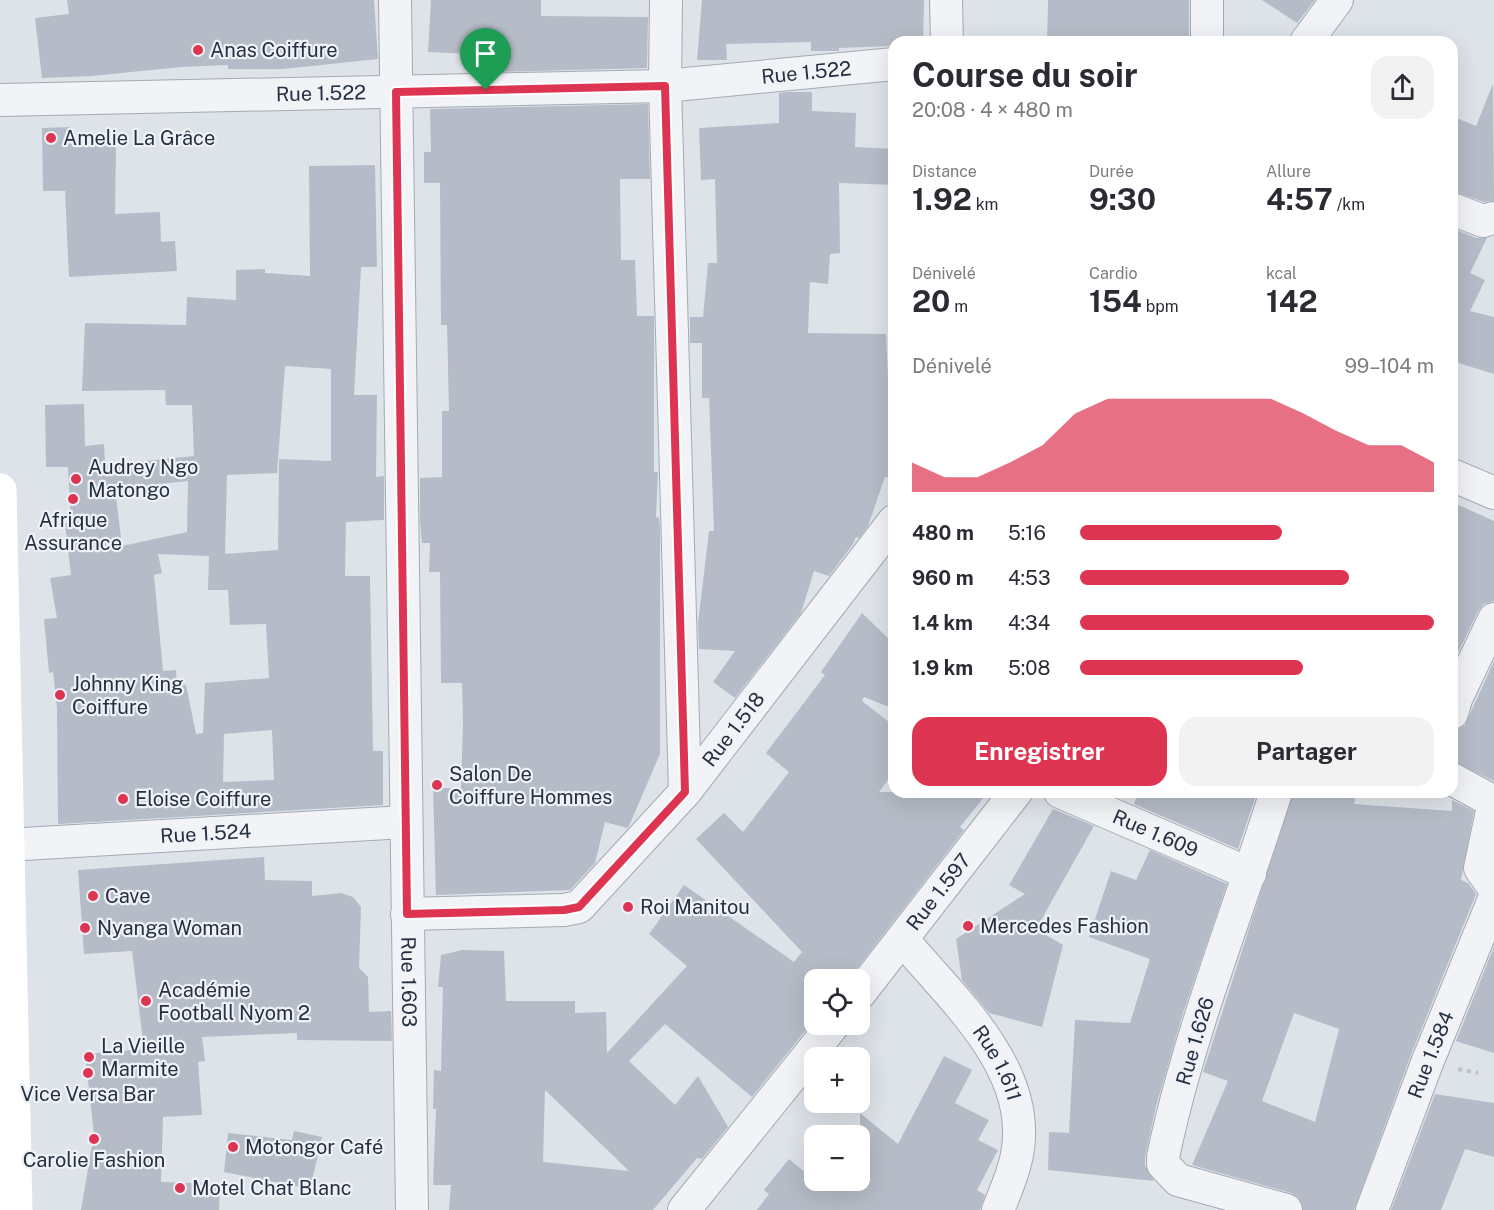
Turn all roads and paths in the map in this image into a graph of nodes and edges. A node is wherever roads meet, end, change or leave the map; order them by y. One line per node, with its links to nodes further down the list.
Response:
1 (395, 0): 11 (street, Rue 1.603)
2 (666, 0): 10 (street)
3 (946, 0): 6 (street)
4 (1207, 0): 7 (street)
5 (1337, 0): 8 (street)
6 (947, 36)
7 (1207, 36)
8 (1310, 36)
9 (888, 65): 10 (street, Rue 1.522)
10 (665, 86): 11 (street, Rue 1.522); 22 (street)
11 (396, 92): 12 (street, Rue 1.522); 26 (street, Rue 1.603)
12 (0, 100)
13 (1458, 211): 14 (street)
14 (1494, 218)
15 (1458, 478): 17 (street)
16 (0, 490): 27 (main road)
17 (1494, 493)
18 (888, 529): 22 (street, Rue 1.518)
19 (1494, 619): 20 (street)
20 (1458, 695)
21 (1458, 782): 29 (street)
22 (685, 792): 31 (street, Rue 1.518)
23 (1011, 798): 32 (street, Rue 1.597)
24 (1074, 798): 28 (street, Rue 1.609)
25 (1274, 798): 28 (street, Rue 1.626)
26 (405, 822): 27 (street, Rue 1.524); 31 (street, Rue 1.603)
27 (5, 858): 35 (main road)
28 (1250, 874): 40 (street, Rue 1.626)
29 (1494, 888)
30 (1494, 899): 41 (street, Rue 1.584)
31 (407, 914): 37 (street, Rue 1.603)
32 (903, 940): 33 (street, Rue 1.597); 39 (street, Rue 1.611)
33 (870, 981)
34 (825, 1035): 38 (street)
35 (8, 1166): 36 (main road)
36 (16, 1210)
37 (412, 1210)
38 (684, 1210)
39 (998, 1210)
40 (1286, 1210)
41 (1372, 1210)

